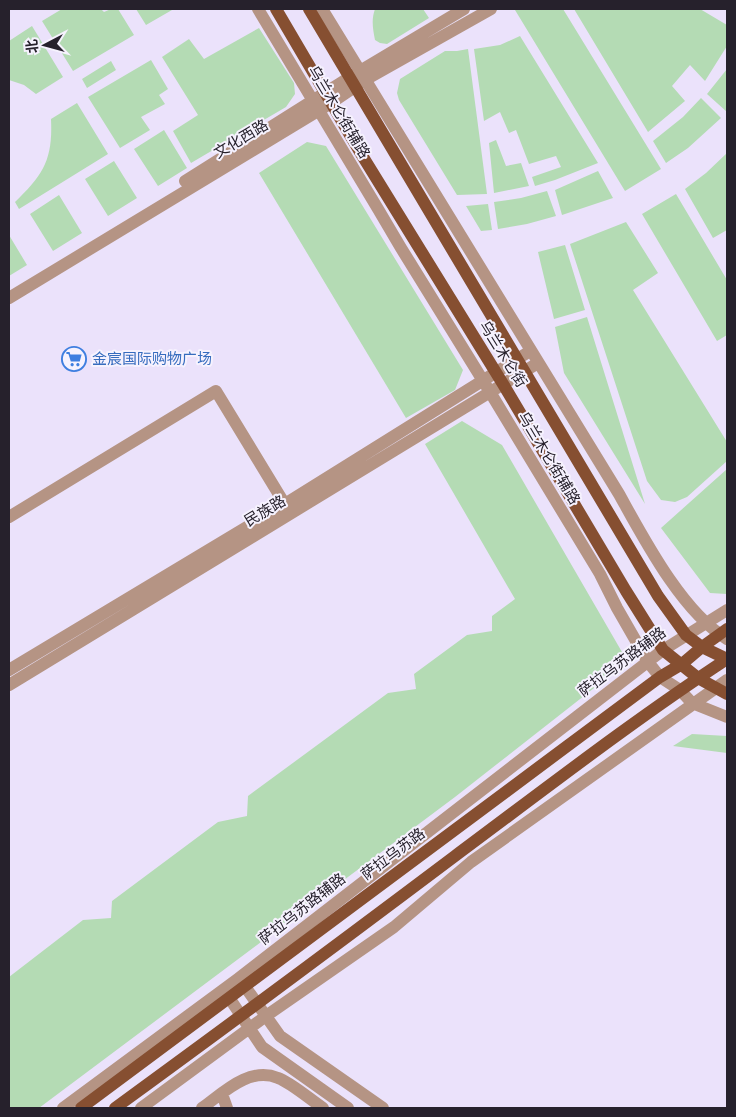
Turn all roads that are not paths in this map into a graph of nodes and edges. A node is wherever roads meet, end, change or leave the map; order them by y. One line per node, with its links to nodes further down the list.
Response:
1 (258, 9): 9 (street, 乌兰木仑街辅路)
2 (276, 9): 8 (main road, 乌兰木仑街)
3 (309, 9): 7 (main road, 乌兰木仑街)
4 (322, 9): 7 (street)
5 (464, 9): 7 (street, 文化西路)
6 (491, 9): 7 (street, 文化西路)
7 (358, 79): 8 (street, 文化西路); 12 (street); 13 (main road, 乌兰木仑街)
8 (328, 98): 9 (street, 文化西路); 16 (main road, 乌兰木仑街)
9 (316, 105): 10 (street, 文化西路); 11 (street, 文化西路); 17 (street, 乌兰木仑街辅路)
10 (9, 289)
11 (9, 298)
12 (530, 350): 13 (street, 民族路); 14 (street)
13 (519, 359): 15 (main road, 乌兰木仑街); 16 (street, 民族路)
14 (538, 363): 15 (street, 民族路); 22 (street)
15 (525, 371): 16 (street, 民族路); 24 (main road, 乌兰木仑街)
16 (499, 378): 17 (street, 民族路); 18 (street, 民族路); 26 (main road, 乌兰木仑街)
17 (483, 380): 18 (street, 乌兰木仑街辅路); 19 (street, 民族路)
18 (490, 392): 19 (street, 民族路); 28 (street, 乌兰木仑街辅路)
19 (288, 509): 20 (street); 30 (street, 民族路); 34 (street, 民族路)
20 (9, 517)
21 (727, 610): 22 (street, 萨拉乌苏路辅路)
22 (706, 623): 23 (street); 24 (street, 萨拉乌苏路辅路)
23 (725, 634): 25 (main road, 萨拉乌苏路)
24 (686, 635): 25 (main road, 乌兰木仑街); 26 (street, 萨拉乌苏路辅路)
25 (702, 647): 27 (main road, 乌兰木仑街); 29 (main road, 萨拉乌苏路)
26 (663, 650): 28 (street, 萨拉乌苏路辅路); 29 (main road, 乌兰木仑街)
27 (727, 659): 32 (main road)
28 (648, 662): 31 (street, 乌兰木仑街辅路); 40 (street, 萨拉乌苏路辅路)
29 (682, 664): 31 (main road, 萨拉乌苏路); 32 (main road, 乌兰木仑街)
30 (9, 670)
31 (660, 677): 36 (street, 乌兰木仑街辅路); 40 (main road, 萨拉乌苏路)
32 (698, 678): 35 (main road, 乌兰木仑街); 36 (main road)
33 (727, 680): 35 (street)
34 (9, 685)
35 (715, 688): 37 (main road, 乌兰木仑街); 38 (street)
36 (680, 690): 38 (street, 乌兰木仑街辅路); 42 (main road)
37 (727, 694)
38 (692, 703): 39 (street, 乌兰木仑街辅路); 44 (street)
39 (727, 718)
40 (242, 982): 41 (main road, 萨拉乌苏路); 42 (street)
41 (227, 994): 43 (street); 48 (street); 49 (main road, 萨拉乌苏路)
42 (258, 1004): 43 (main road); 44 (street)
43 (241, 1016): 45 (street); 50 (main road)
44 (266, 1016): 45 (street); 56 (street)
45 (250, 1028): 51 (street); 55 (street)
46 (222, 1094): 47 (street); 52 (street); 53 (street)
47 (306, 1103): 54 (street)
48 (63, 1108)
49 (81, 1108)
50 (115, 1108)
51 (141, 1108)
52 (202, 1108)
53 (227, 1108)
54 (322, 1108)
55 (348, 1108)
56 (382, 1108)

